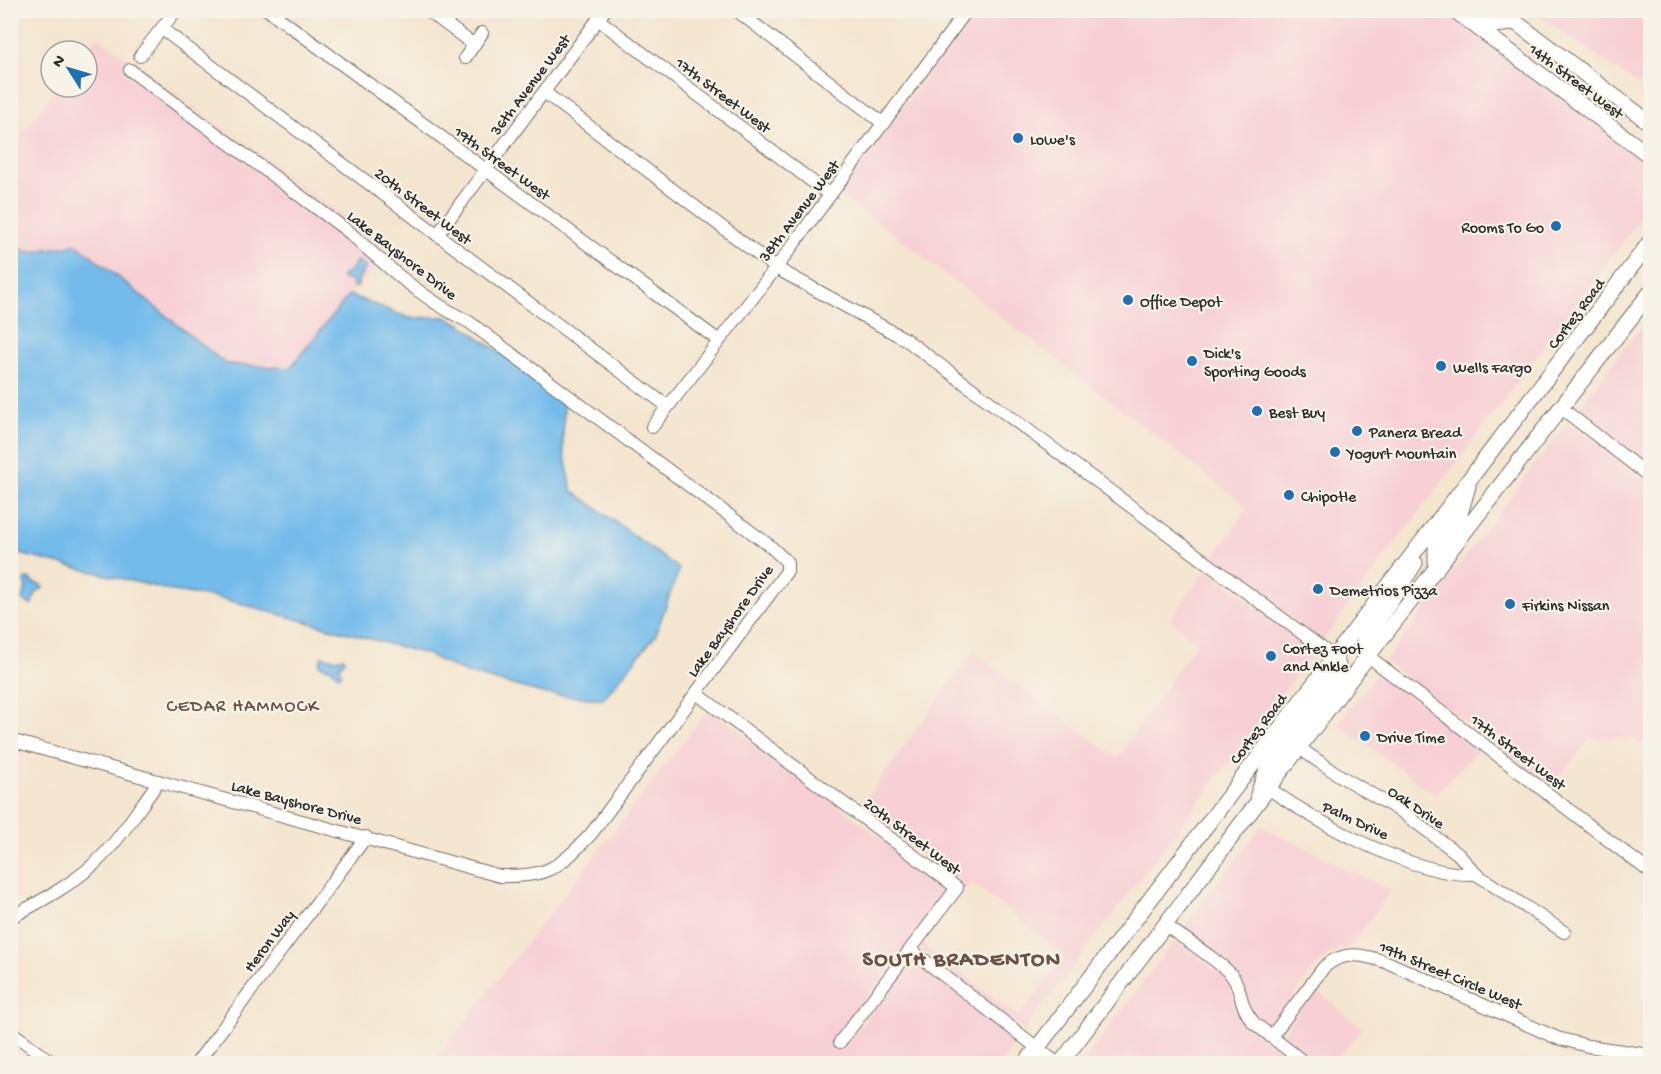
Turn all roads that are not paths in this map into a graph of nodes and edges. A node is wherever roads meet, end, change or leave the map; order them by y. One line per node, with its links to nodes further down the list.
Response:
1 (176, 10): 11 (street)
2 (268, 10): 21 (street, 19th Street West)
3 (427, 10): 13 (street)
4 (735, 10): 19 (street)
5 (967, 10): 19 (street, 38th Avenue West)
6 (1454, 10): 20 (main road, 14th Street West)
7 (1471, 10): 10 (main road)
8 (1499, 10): 10 (main road, 14th Street West)
9 (602, 15): 17 (street, 36th Avenue West); 22 (street, 17th Street West)
10 (1515, 21): 18 (main road, 14th Street West)
11 (162, 29): 14 (street); 23 (street, 20th Street West)
12 (482, 33): 13 (street)
13 (474, 45): 15 (street)
14 (140, 56)
15 (465, 58)
16 (130, 70): 37 (street, Lake Bayshore Drive)
17 (544, 92): 21 (street, 36th Avenue West); 25 (street)
18 (1650, 123)
19 (884, 124): 22 (street, 38th Avenue West)
20 (1650, 156)
21 (485, 170): 23 (street, 36th Avenue West); 27 (street, 19th Street West)
22 (830, 195): 25 (street, 38th Avenue West)
23 (437, 235): 28 (street, 20th Street West)
24 (1650, 242): 32 (main road, Cortez Road)
25 (776, 268): 27 (street, 38th Avenue West); 36 (street)
26 (1650, 293): 29 (main road)
27 (718, 340): 28 (street, 38th Avenue West)
28 (667, 406): 30 (street, 38th Avenue West)
29 (1560, 408): 31 (street); 34 (main road)
30 (652, 427)
31 (1650, 477)
32 (1469, 480): 33 (main road, Cortez Road); 34 (main road)
33 (1420, 543): 35 (main road); 36 (main road, Cortez Road)
34 (1436, 570): 35 (main road)
35 (1368, 656): 39 (main road); 44 (street, 17th Street West)
36 (1334, 657): 42 (main road); 53 (main road, Cortez Road)
37 (696, 693): 43 (street, Lake Bayshore Drive); 49 (street, 20th Street West)
38 (10, 740): 40 (street, Lake Bayshore Drive)
39 (1299, 748): 41 (main road); 45 (street, Oak Drive)
40 (159, 781): 43 (street, Lake Bayshore Drive); 46 (street)
41 (1268, 789): 42 (main road); 45 (street, Palm Drive)
42 (1254, 808): 47 (main road)
43 (366, 837): 56 (street, Heron Way)
44 (1650, 872)
45 (1476, 874): 48 (street)
46 (10, 918)
47 (1165, 925): 51 (street); 58 (main road)
48 (1564, 932)
49 (911, 950): 52 (street); 53 (street)
50 (10, 1031): 55 (street)
51 (1271, 1037): 54 (street, 19th Street Circle West); 59 (street)
52 (840, 1042)
53 (1037, 1047): 57 (main road, Cortez Road); 58 (street)
54 (1650, 1055)
55 (54, 1064)
56 (196, 1064)
57 (1024, 1064)
58 (1059, 1064)
59 (1306, 1064)

